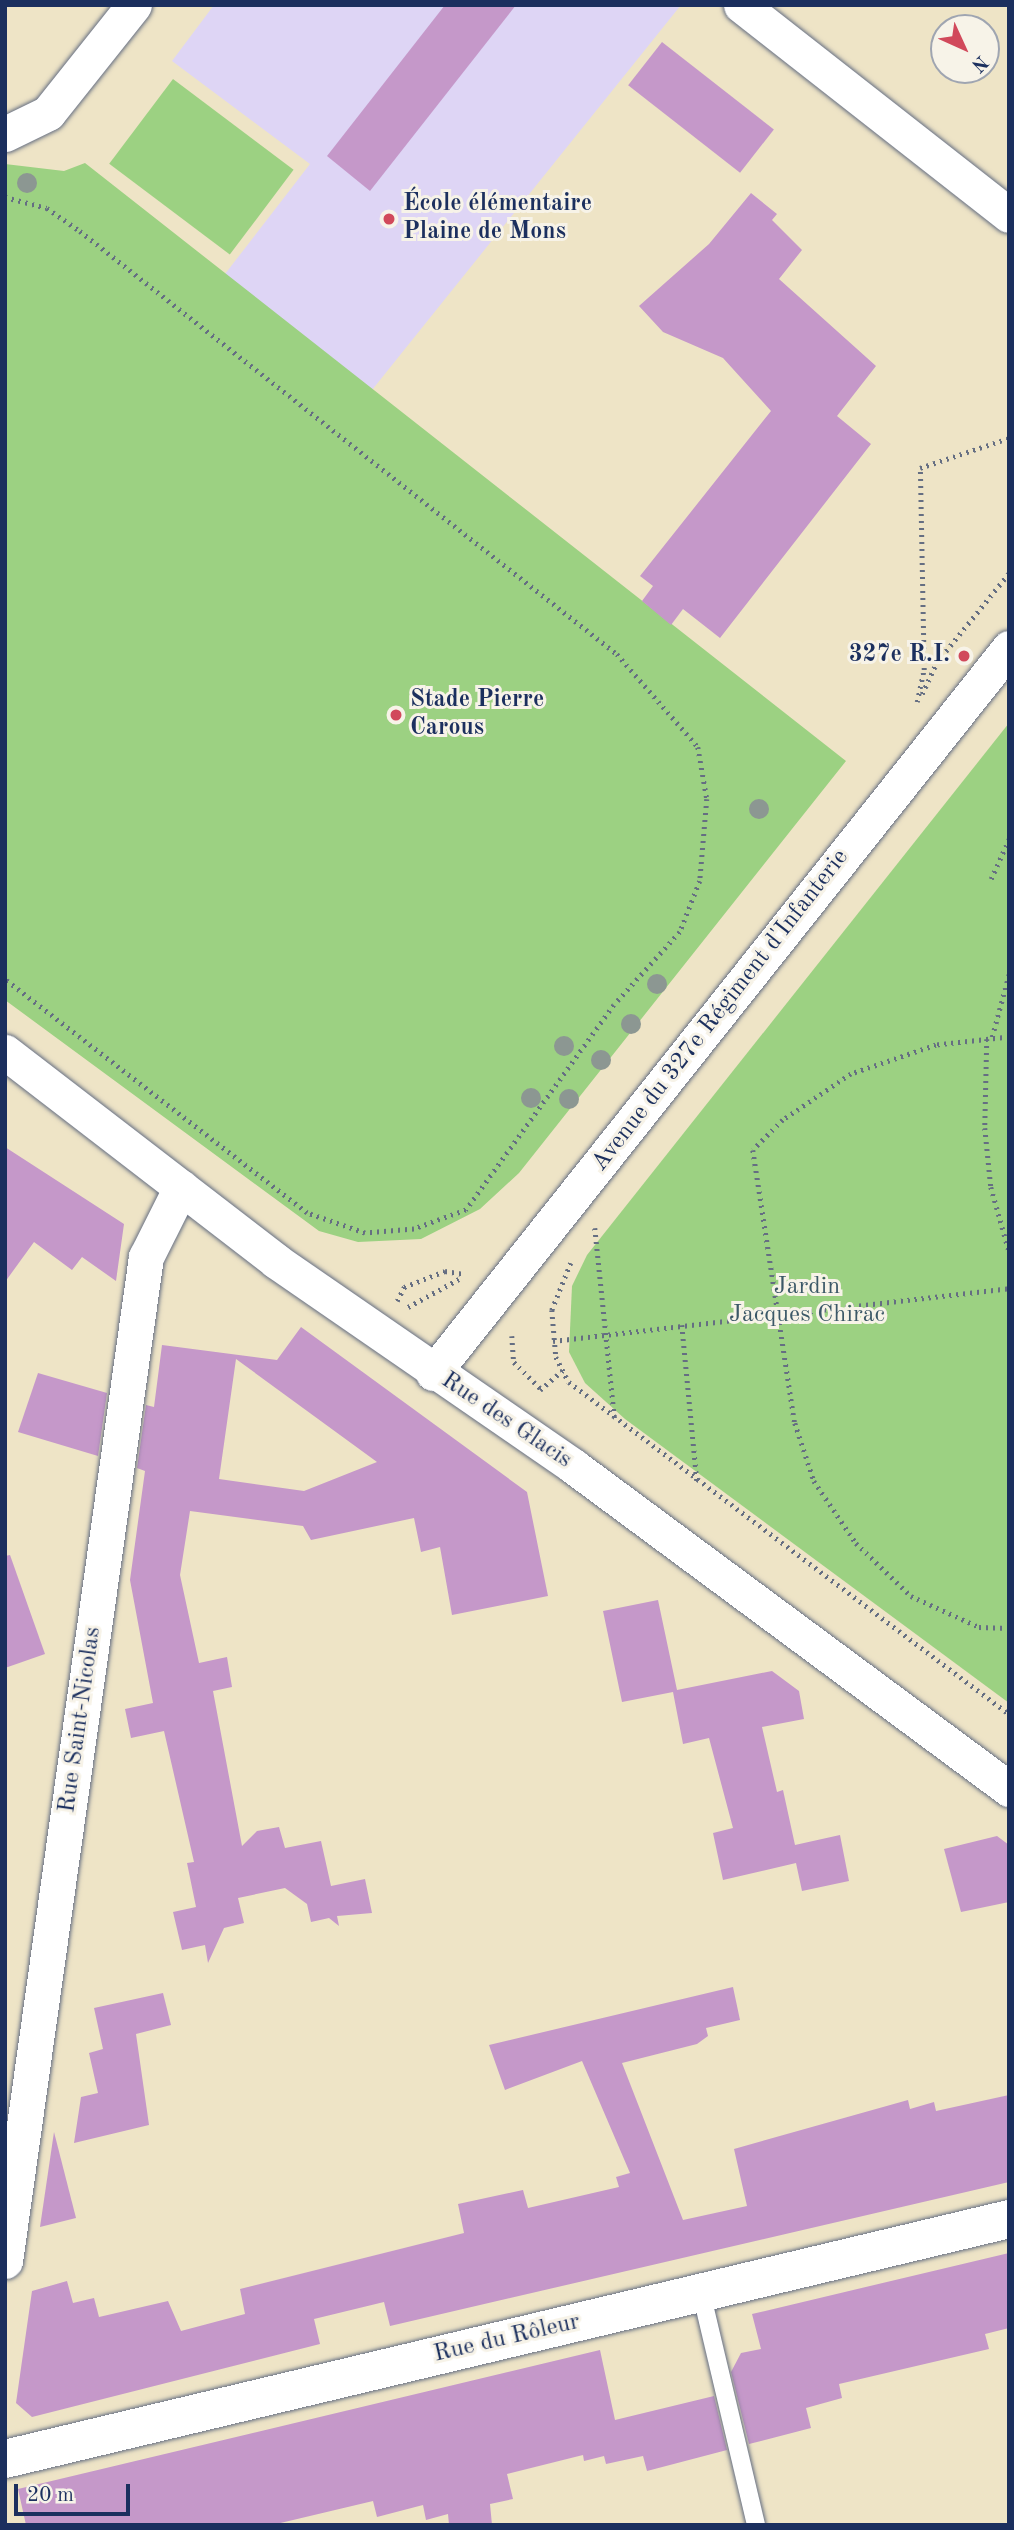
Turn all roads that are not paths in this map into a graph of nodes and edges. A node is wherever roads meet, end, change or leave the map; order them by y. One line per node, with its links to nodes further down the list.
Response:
1 (134, 5): 3 (street)
2 (741, 5): 4 (street)
3 (5, 134)
4 (1009, 215)
5 (1009, 648): 8 (street, Avenue du 327e Régiment d'Infanterie)
6 (5, 1052): 7 (street, Rue des Glacis)
7 (181, 1187): 8 (street, Rue des Glacis); 11 (street, Rue Saint-Nicolas)
8 (433, 1373): 9 (street, Rue des Glacis)
9 (1009, 1788)
10 (1009, 2219): 12 (street, Rue du Rôleur)
11 (5, 2260)
12 (701, 2292): 13 (street, Rue du Rôleur); 14 (lane)
13 (5, 2459)
14 (756, 2525)

